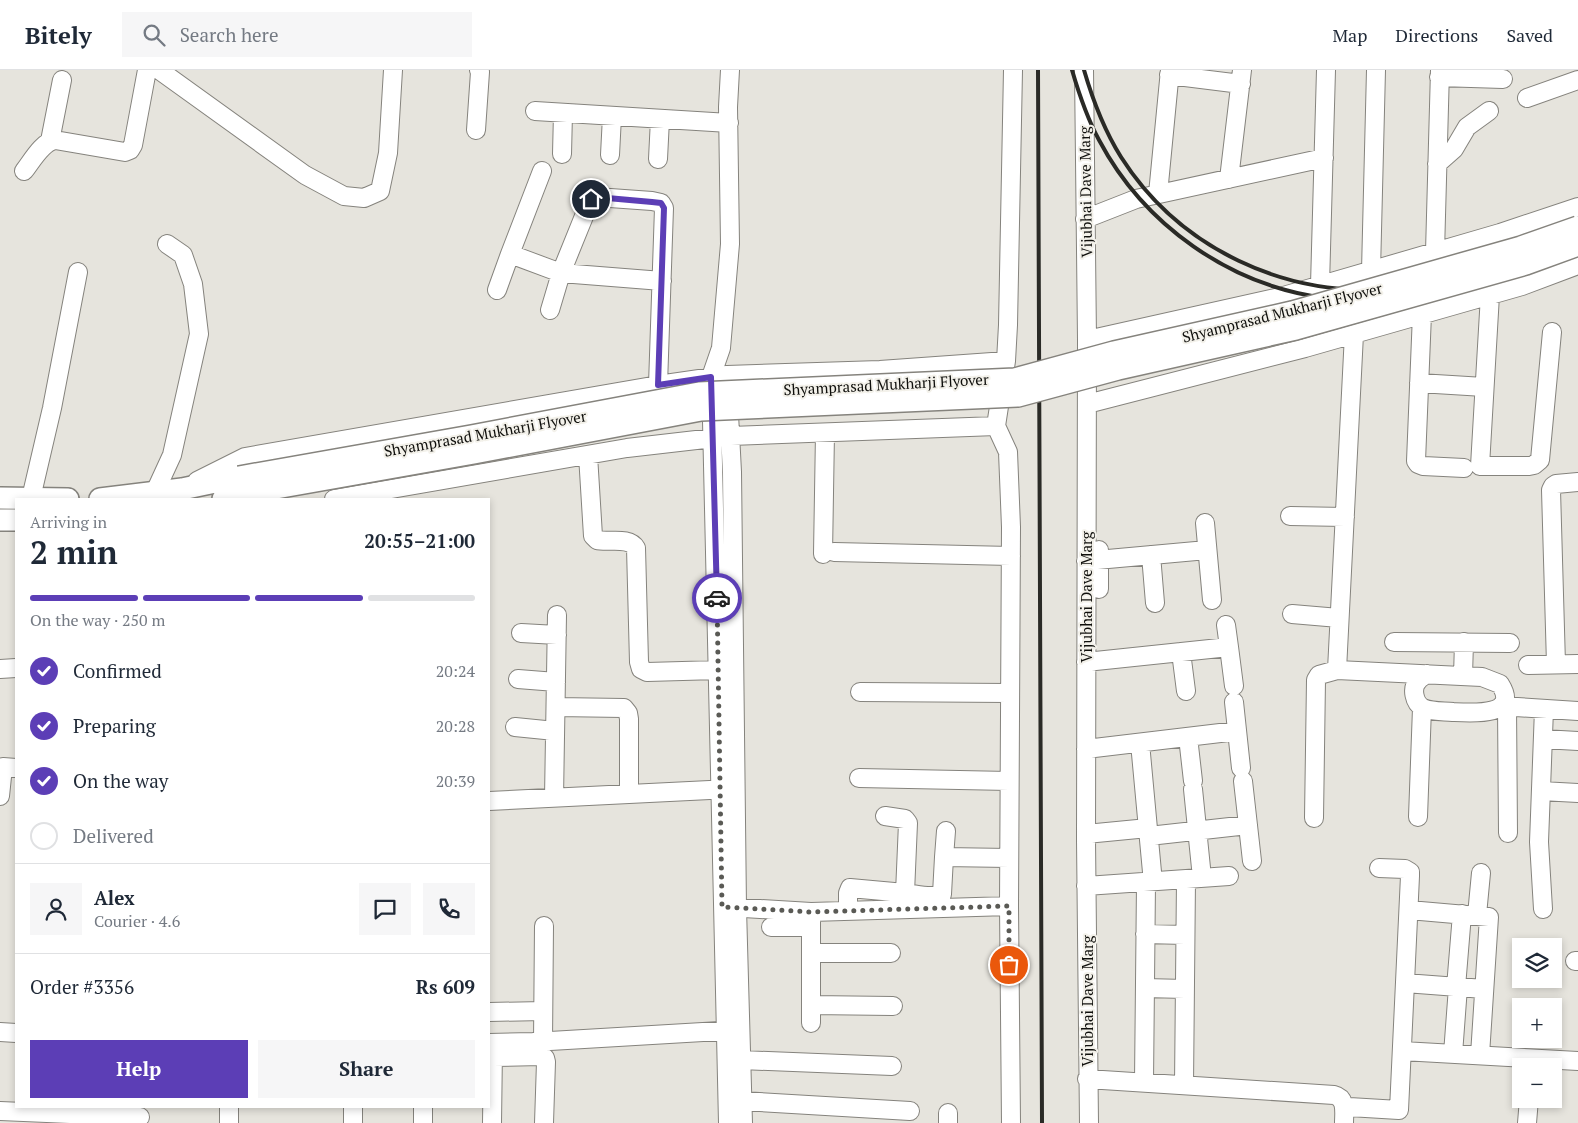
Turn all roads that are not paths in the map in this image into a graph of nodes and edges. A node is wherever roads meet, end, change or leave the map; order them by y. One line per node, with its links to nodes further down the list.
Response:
1 (147, 70): 24 (street)
2 (159, 70): 3 (street)
3 (393, 70)
4 (479, 70): 23 (street)
5 (730, 70): 22 (street)
6 (1012, 70): 54 (street)
7 (1084, 70): 35 (street, Vijubhai Dave Marg)
8 (1326, 70): 27 (street)
9 (1376, 70): 42 (street)
10 (1170, 73): 12 (street); 33 (street)
11 (1439, 73): 15 (street); 29 (street)
12 (1241, 77): 32 (street)
13 (62, 80): 24 (street)
14 (1578, 80): 16 (street)
15 (1503, 81)
16 (1527, 98)
17 (535, 111): 19 (street)
18 (1489, 111): 29 (street)
19 (563, 113): 20 (street); 25 (street)
20 (612, 116): 21 (street); 26 (street)
21 (660, 119): 22 (street); 28 (street)
22 (729, 123): 55 (street)
23 (476, 130)
24 (50, 141): 31 (street)
25 (562, 154)
26 (610, 155)
27 (1324, 158): 32 (street); 46 (street)
28 (658, 159)
29 (1437, 164): 39 (street)
30 (542, 170): 40 (street)
31 (24, 171)
32 (1229, 179): 33 (street)
33 (1158, 194): 35 (street)
34 (1578, 207): 39 (street)
35 (1085, 219): 53 (street, Vijubhai Dave Marg)
36 (1578, 227): 68 (main road, Shyamprasad Mukharji Flyover, bridge)
37 (167, 244): 69 (street)
38 (1578, 245): 68 (main road, Shyamprasad Mukharji Flyover, bridge)
39 (1435, 252): 42 (street)
40 (510, 254): 44 (street); 47 (street)
41 (1578, 265): 48 (street)
42 (1370, 271): 46 (street)
43 (78, 272): 72 (street)
44 (561, 273): 45 (street); 45 (street); 49 (street)
45 (662, 281): 57 (street)
46 (1320, 285): 53 (street)
47 (497, 290)
48 (1490, 295): 50 (street); 58 (street)
49 (550, 310)
50 (1422, 314): 52 (street); 56 (street)
51 (1552, 332): 58 (street)
52 (1354, 334): 59 (street); 76 (street)
53 (1087, 340): 59 (street, Vijubhai Dave Marg)
54 (1006, 361): 55 (street); 60 (street)
55 (719, 376): 57 (street); 62 (street); 63 (street)
56 (1419, 382): 58 (street); 65 (street)
57 (658, 385): 67 (street)
58 (1484, 388)
59 (1087, 404): 84 (street, Vijubhai Dave Marg)
60 (996, 426): 61 (street); 83 (street)
61 (825, 433): 62 (street); 83 (street)
62 (730, 436): 63 (street); 130 (street)
63 (713, 438): 64 (street); 105 (street)
64 (588, 455): 70 (street); 105 (street)
65 (1464, 468)
66 (1578, 482): 101 (street)
67 (182, 489): 68 (main road, Shyamprasad Mukharji Flyover); 69 (main road, Shyamprasad Mukharji Flyover)
68 (235, 490)
69 (154, 492): 73 (main road, Shyamprasad Mukharji Flyover)
70 (376, 496): 74 (street)
71 (0, 498): 72 (main road)
72 (31, 498)
73 (108, 498)
74 (348, 498)
75 (1290, 516): 76 (street)
76 (1345, 517): 90 (street)
77 (0, 520): 78 (main road)
78 (15, 520)
79 (1205, 523): 81 (street)
80 (1098, 528): 84 (street)
81 (1207, 550): 82 (street); 86 (street)
82 (1151, 555): 84 (street); 87 (street)
83 (1011, 556): 113 (street)
84 (1093, 561): 85 (street); 99 (street, Vijubhai Dave Marg)
85 (1100, 589)
86 (1212, 600)
87 (1155, 602)
88 (1292, 614): 90 (street)
89 (557, 615): 93 (street)
90 (1339, 618): 106 (street)
91 (1226, 625): 97 (street)
92 (521, 633): 93 (street)
93 (557, 635): 110 (street)
94 (1394, 642): 95 (street)
95 (1464, 642): 96 (street); 108 (street)
96 (1510, 643)
97 (1229, 647): 98 (street); 121 (street)
98 (1181, 652): 99 (street); 111 (street)
99 (1086, 662): 126 (street, Vijubhai Dave Marg)
100 (1528, 664): 101 (street)
101 (1556, 664): 102 (street)
102 (1578, 664)
103 (15, 668): 104 (street)
104 (0, 669)
105 (718, 670): 130 (street)
106 (1337, 670): 107 (street); 139 (street)
107 (1427, 674): 108 (street); 116 (street)
108 (1462, 676): 114 (street)
109 (518, 679): 110 (street)
110 (556, 682): 115 (street)
111 (1186, 691)
112 (860, 692): 113 (street)
113 (1009, 693): 129 (street)
114 (1504, 706): 116 (street); 117 (street); 144 (street)
115 (556, 707): 120 (street); 133 (street)
116 (1422, 708): 138 (street)
117 (1544, 709): 118 (street); 123 (street)
118 (1578, 711)
119 (515, 727): 120 (street)
120 (555, 730): 135 (street)
121 (1237, 732): 122 (street); 140 (street)
122 (1188, 737): 125 (street); 142 (street)
123 (1543, 739): 124 (street); 131 (street)
124 (1578, 741)
125 (1140, 743): 126 (street); 143 (street)
126 (1086, 749): 145 (street, Vijubhai Dave Marg)
127 (15, 768): 134 (street)
128 (859, 778): 129 (street)
129 (1009, 781): 147 (street)
130 (727, 789): 133 (street); 158 (street)
131 (1541, 791): 132 (street); 159 (street)
132 (1578, 793)
133 (629, 794): 135 (street)
134 (0, 796)
135 (554, 798): 136 (street)
136 (490, 801)
137 (886, 816): 156 (street)
138 (1418, 817)
139 (1314, 818)
140 (1248, 826): 142 (street); 148 (street)
141 (946, 831): 146 (street)
142 (1197, 831): 143 (street); 149 (street)
143 (1148, 832): 145 (street); 153 (street)
144 (1508, 833)
145 (1086, 834): 155 (street, Vijubhai Dave Marg)
146 (944, 857): 147 (street); 156 (street)
147 (1009, 858): 157 (street)
148 (1252, 861)
149 (1201, 868)
150 (1379, 868): 160 (street)
151 (1481, 873): 162 (street)
152 (1229, 876): 154 (street)
153 (1149, 877): 154 (street); 155 (street); 166 (street)
154 (1186, 880): 167 (street)
155 (1086, 886): 193 (street, Vijubhai Dave Marg)
156 (905, 893): 161 (street)
157 (1009, 906): 161 (street); 213 (street)
158 (730, 907): 163 (street); 180 (street)
159 (1544, 909)
160 (1409, 910): 162 (street); 170 (street)
161 (848, 911): 163 (street)
162 (1470, 914): 171 (street); 174 (street)
163 (811, 919): 165 (street); 169 (street)
164 (544, 926): 177 (street)
165 (771, 927)
166 (1145, 934): 167 (street); 172 (street)
167 (1185, 934): 173 (street)
168 (892, 953): 169 (street)
169 (811, 954): 175 (street)
170 (1405, 983): 171 (street); 185 (street)
171 (1457, 987): 174 (street); 186 (street)
172 (1145, 988): 173 (street); 194 (street)
173 (1185, 989): 195 (street)
174 (1484, 989): 187 (street)
175 (811, 1005): 176 (street); 179 (street)
176 (893, 1006)
177 (543, 1011): 178 (street); 183 (street)
178 (490, 1012)
179 (810, 1024)
180 (733, 1031): 183 (street); 189 (street); 211 (street)
181 (0, 1032): 182 (street)
182 (15, 1032)
183 (543, 1042): 184 (street)
184 (491, 1051): 209 (street); 210 (street)
185 (1402, 1051): 186 (street); 205 (street)
186 (1453, 1054): 187 (street)
187 (1480, 1055): 188 (street)
188 (1512, 1059)
189 (741, 1060): 192 (street); 196 (street)
190 (1562, 1061): 191 (street)
191 (1578, 1061)
192 (892, 1066)
193 (1087, 1079): 194 (street); 214 (street, Vijubhai Dave Marg)
194 (1144, 1082): 195 (street)
195 (1184, 1085): 203 (street)
196 (742, 1101): 202 (street); 212 (street)
197 (229, 1108): 206 (street)
198 (352, 1108): 207 (street)
199 (423, 1108): 208 (street)
200 (1528, 1108): 215 (street)
201 (0, 1111): 204 (street)
202 (910, 1111)
203 (1344, 1115): 205 (street)
204 (140, 1116)
205 (1399, 1116)
206 (229, 1123)
207 (352, 1123)
208 (423, 1123)
209 (492, 1123)
210 (544, 1123)
211 (728, 1123)
212 (743, 1123)
213 (1011, 1123)
214 (1089, 1123)
215 (1527, 1123)

